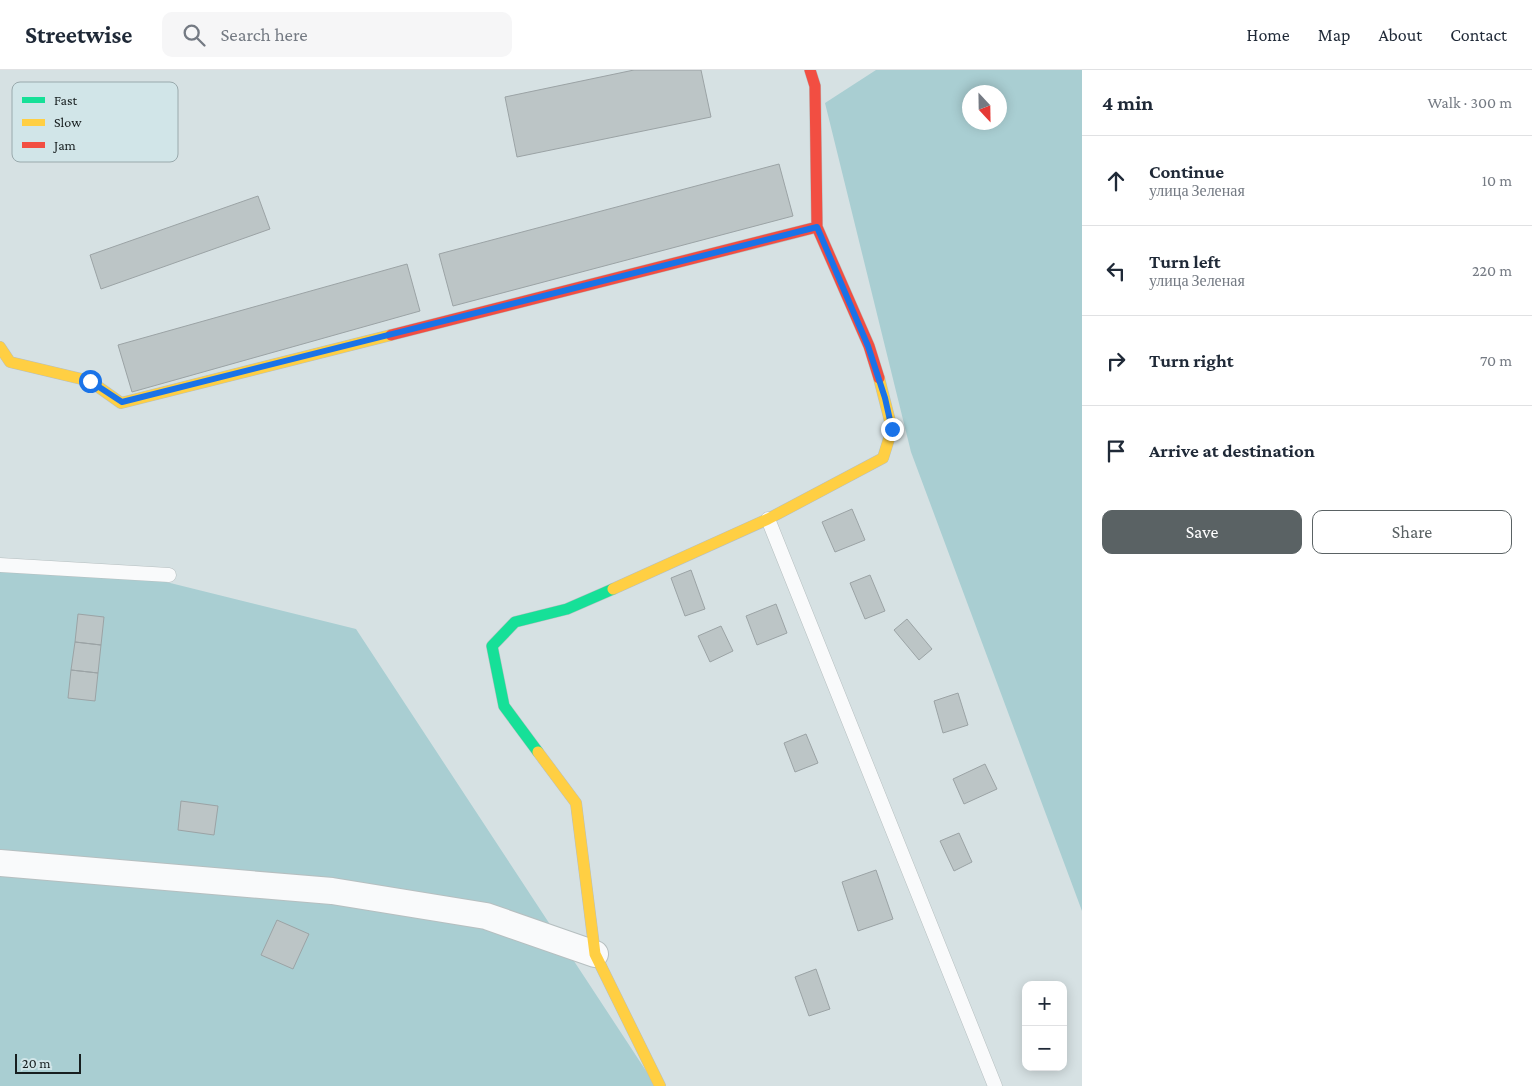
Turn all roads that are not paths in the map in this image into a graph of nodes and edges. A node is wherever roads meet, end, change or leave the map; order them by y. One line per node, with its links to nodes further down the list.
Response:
1 (810, 70): 2 (street)
2 (817, 227): 3 (street); 4 (street)
3 (0, 347)
4 (768, 519): 8 (street); 10 (lane)
5 (0, 565): 6 (lane)
6 (170, 575)
7 (0, 863): 8 (street)
8 (595, 954): 9 (street)
9 (660, 1086)
10 (995, 1086)

